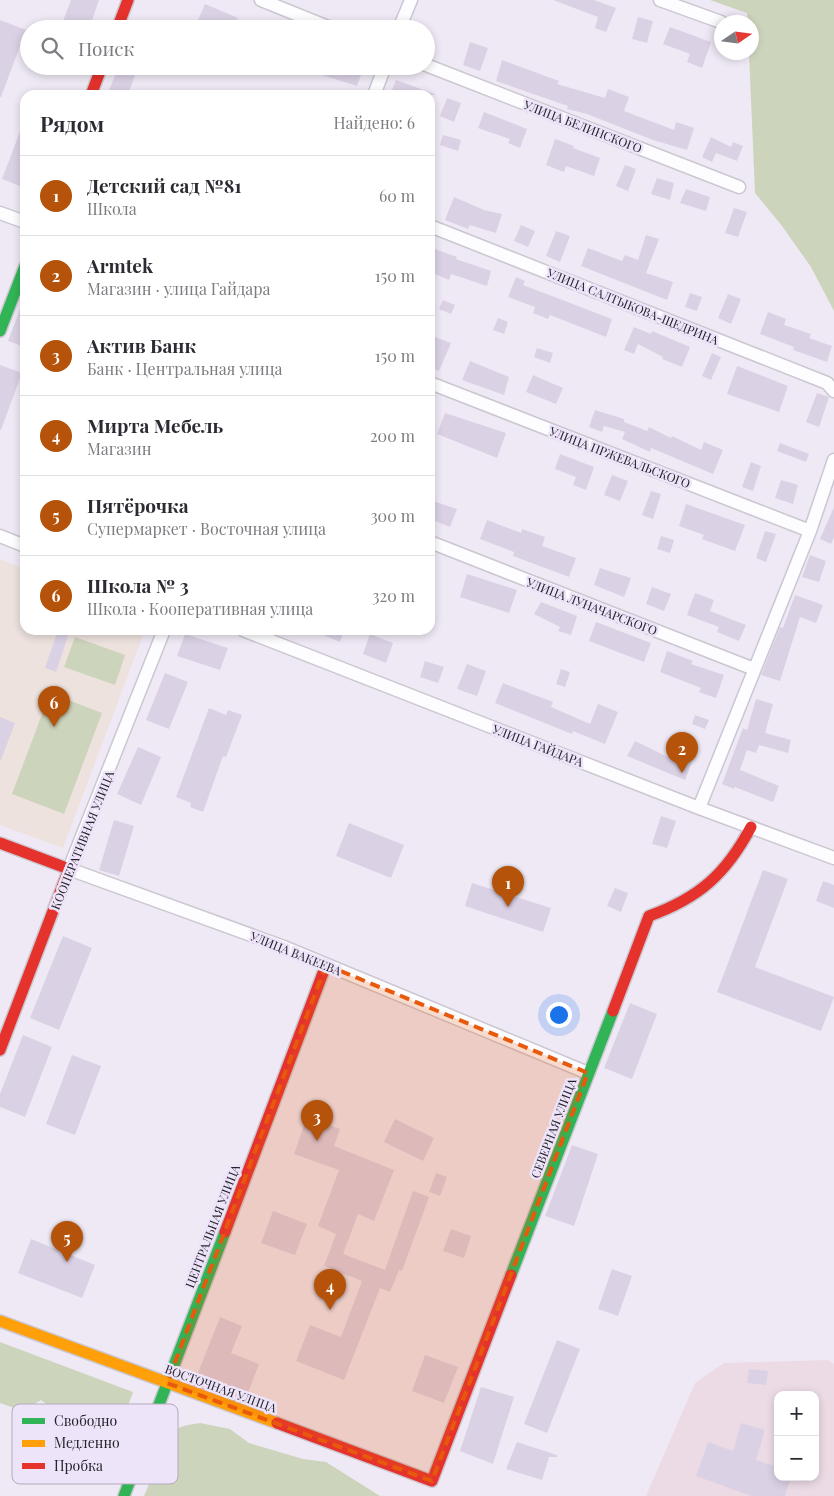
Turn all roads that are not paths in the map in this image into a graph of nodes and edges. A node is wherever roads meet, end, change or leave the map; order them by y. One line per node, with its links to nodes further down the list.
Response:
1 (128, 0): 6 (street)
2 (261, 0): 7 (street)
3 (411, 0): 8 (street)
4 (660, 0): 5 (street)
5 (714, 19)
6 (120, 20)
7 (311, 20)
8 (403, 20)
9 (435, 69): 14 (street, УЛИЦА БЕЛИНСКОГО)
10 (99, 75): 12 (street)
11 (382, 75): 13 (street)
12 (93, 90)
13 (376, 90)
14 (739, 187)
15 (0, 213): 16 (street)
16 (20, 220)
17 (435, 228): 21 (street, УЛИЦА САЛТЫКОВА-ЩЕДРИНА)
18 (20, 279): 19 (street)
19 (0, 331)
20 (435, 385): 23 (street, УЛИЦА ПРЖЕВАЛЬСКОГО)
21 (834, 390)
22 (834, 460): 23 (street)
23 (810, 530): 29 (street)
24 (0, 536): 25 (street)
25 (20, 544)
26 (435, 544): 29 (street, УЛИЦА ЛУНАЧАРСКОГО)
27 (162, 635): 34 (street, КООПЕРАТИВНАЯ УЛИЦА)
28 (256, 635): 30 (street, УЛИЦА ГАЙДАРА)
29 (754, 669): 30 (street)
30 (699, 808): 31 (street, УЛИЦА ГАЙДАРА)
31 (751, 827): 33 (street, УЛИЦА ГАЙДАРА); 37 (street, СЕВЕРНАЯ УЛИЦА)
32 (0, 843): 34 (street, УЛИЦА ВАКЕЕВА)
33 (834, 858)
34 (69, 869): 35 (street, УЛИЦА ВАКЕЕВА); 36 (street, КООПЕРАТИВНАЯ УЛИЦА)
35 (326, 965): 37 (street, УЛИЦА ВАКЕЕВА); 39 (street, ЦЕНТРАЛЬНАЯ УЛИЦА)
36 (0, 1050)
37 (588, 1073): 41 (street, СЕВЕРНАЯ УЛИЦА)
38 (0, 1321): 39 (street, ВОСТОЧНАЯ УЛИЦА)
39 (167, 1383): 40 (street, ЦЕНТРАЛЬНАЯ УЛИЦА); 41 (street, ВОСТОЧНАЯ УЛИЦА)
40 (159, 1404)
41 (432, 1481)
42 (129, 1484): 43 (street, ЦЕНТРАЛЬНАЯ УЛИЦА)
43 (124, 1496)

